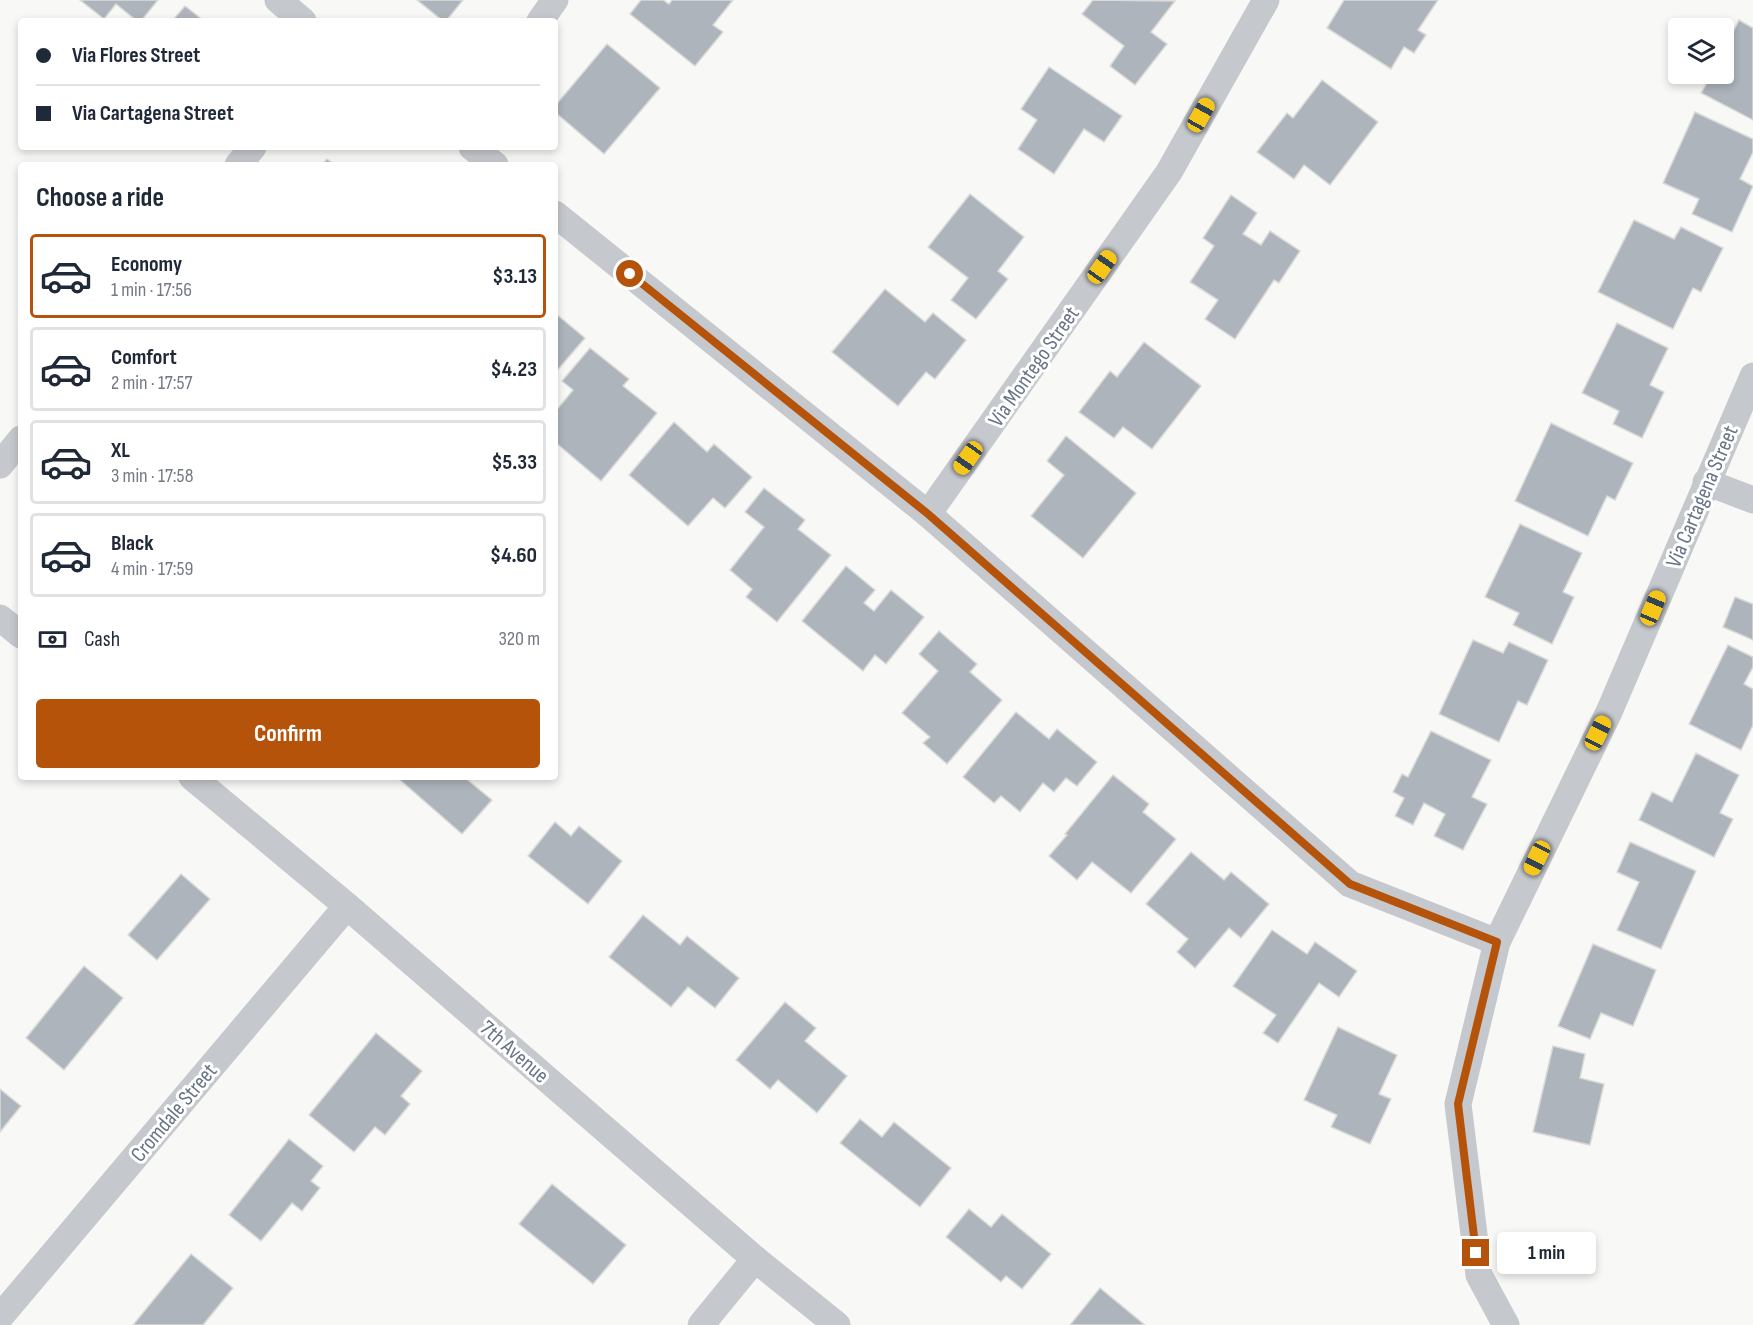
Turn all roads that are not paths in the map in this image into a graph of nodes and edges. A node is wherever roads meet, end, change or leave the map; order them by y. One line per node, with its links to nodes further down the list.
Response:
1 (278, 0): 4 (street)
2 (555, 0): 5 (street)
3 (1266, 0): 16 (street, Via Montego Street)
4 (299, 18)
5 (542, 18)
6 (250, 150): 8 (street)
7 (476, 150): 9 (street)
8 (240, 162)
9 (491, 162)
10 (558, 216): 16 (street)
11 (1753, 376): 14 (street, Via Cartagena Street)
12 (18, 443): 13 (street)
13 (0, 465)
14 (1706, 482): 15 (street); 21 (street, Via Cartagena Street)
15 (1753, 500)
16 (928, 514): 21 (street)
17 (0, 618): 18 (street)
18 (18, 633)
19 (196, 780): 20 (street, 7th Avenue)
20 (347, 906): 22 (street, 7th Avenue); 23 (street, Cromdale Street)
21 (1497, 942): 26 (street, Via Cartagena Street)
22 (755, 1259): 24 (street); 25 (street, 7th Avenue)
23 (0, 1317)
24 (701, 1325)
25 (837, 1325)
26 (1506, 1325)

